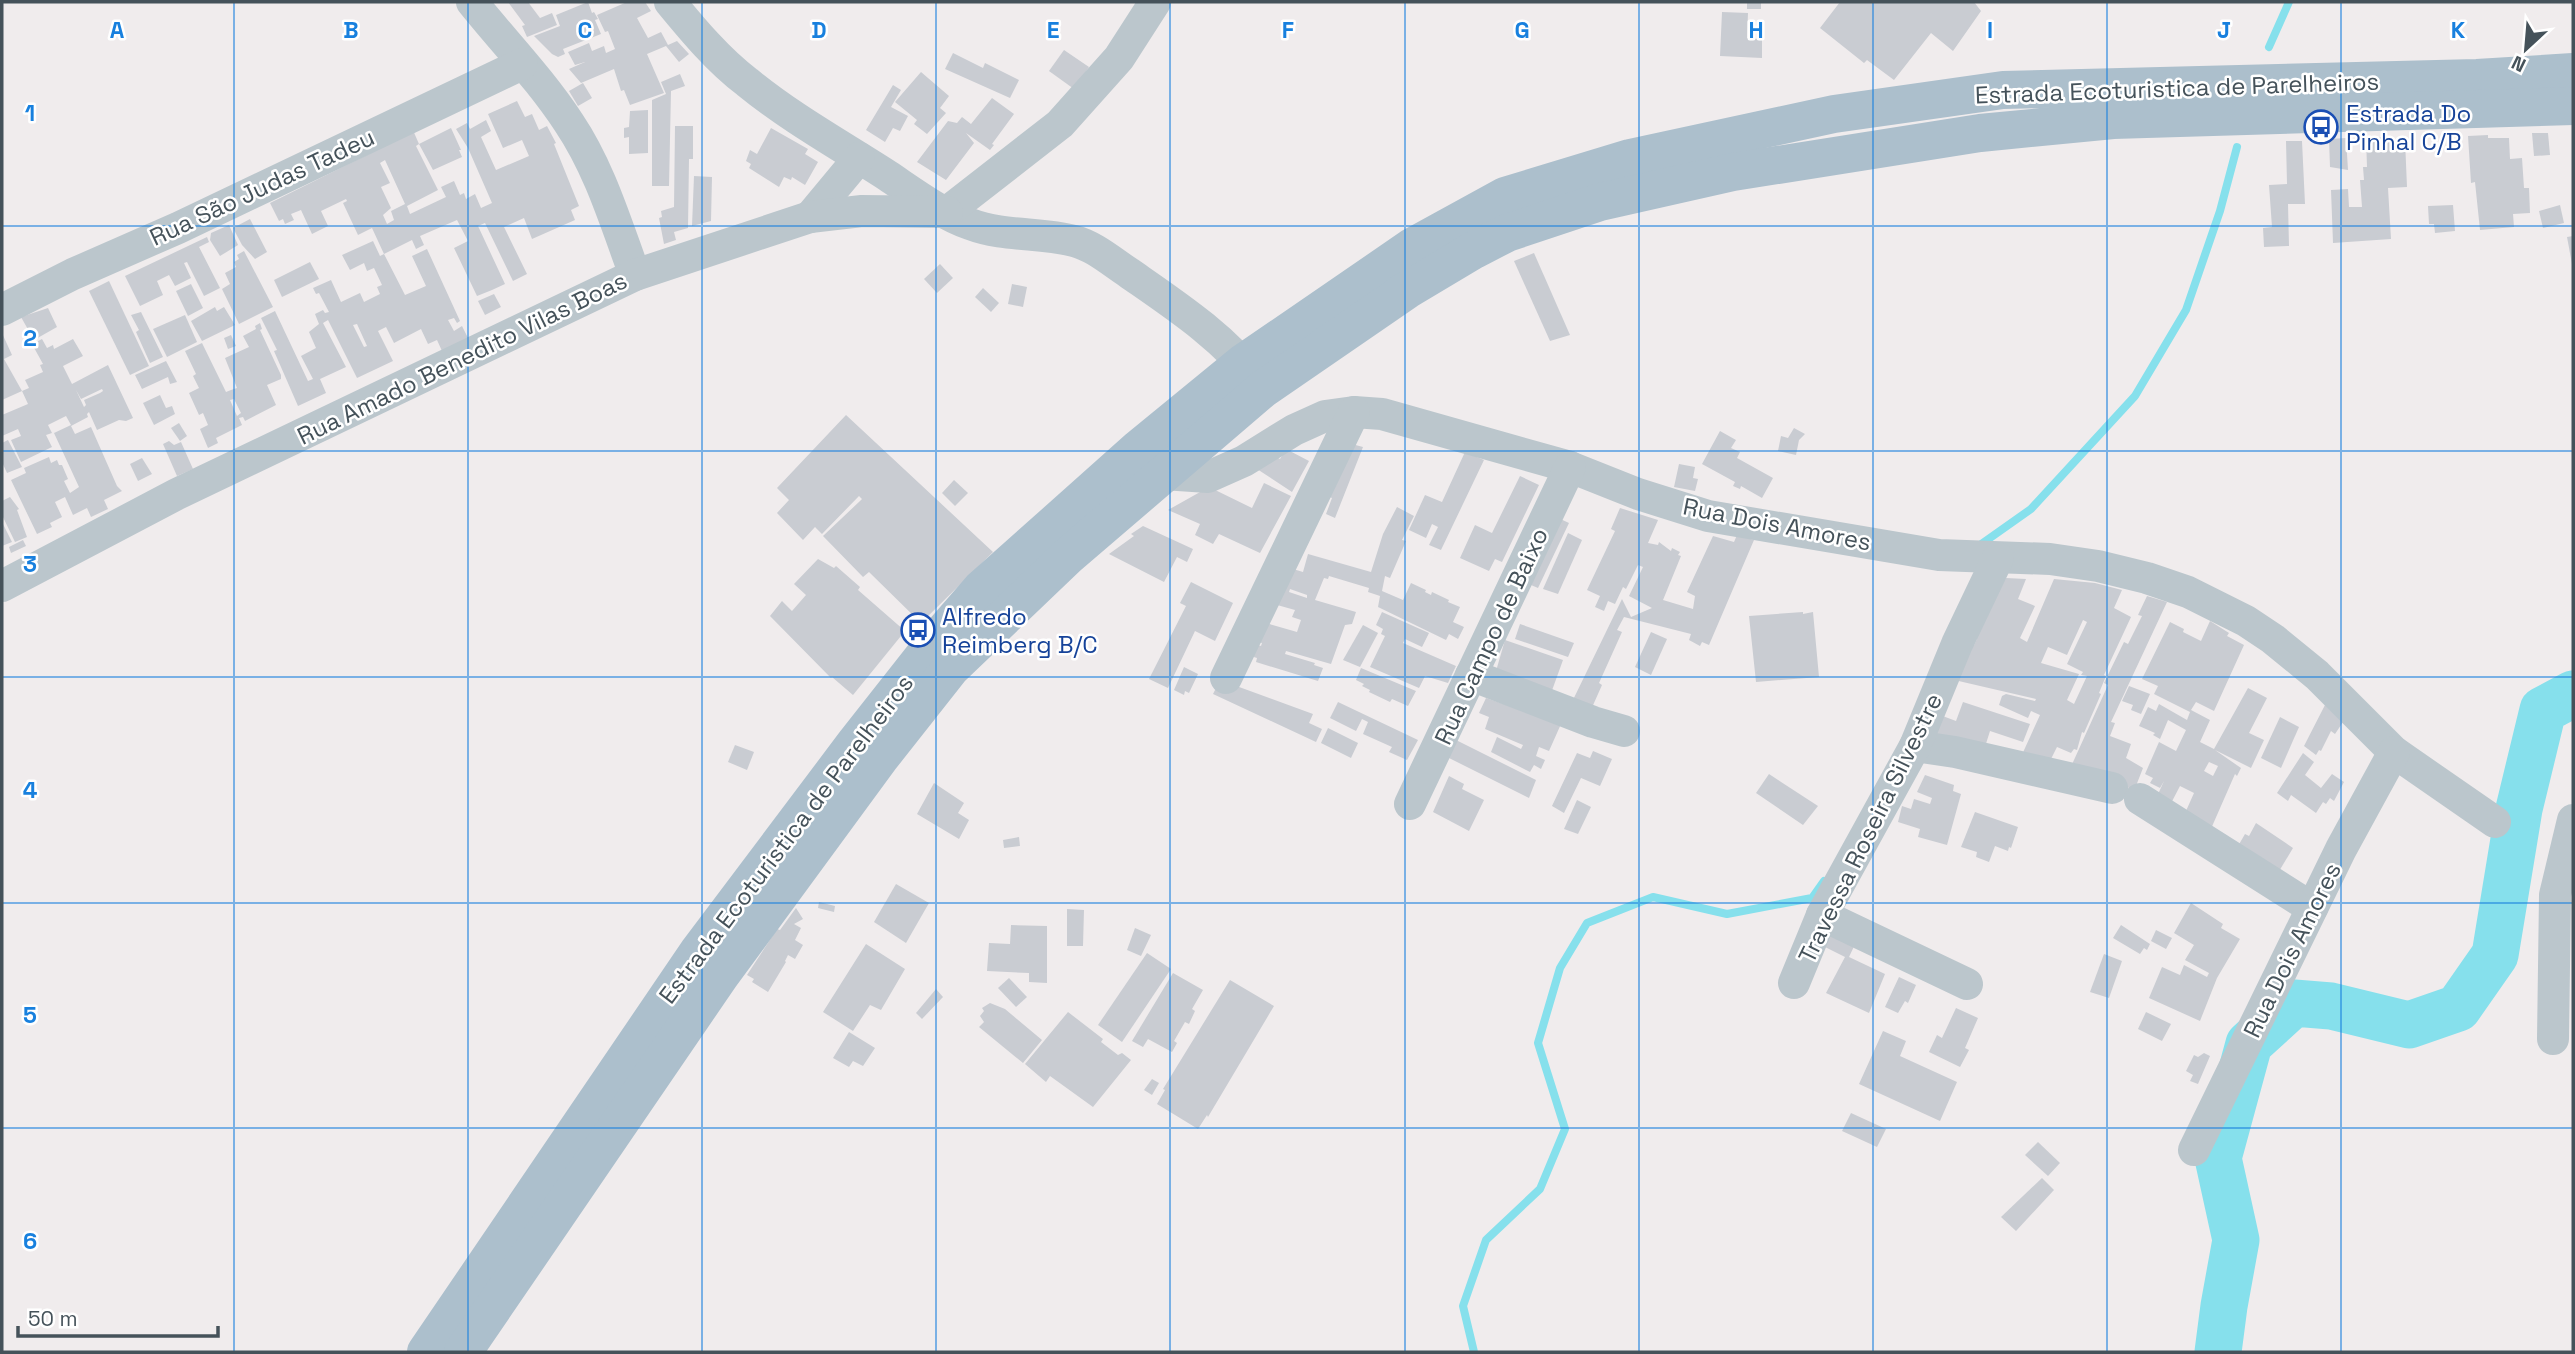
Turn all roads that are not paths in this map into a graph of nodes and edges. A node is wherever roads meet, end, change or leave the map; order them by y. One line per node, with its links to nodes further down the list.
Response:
1 (472, 2): 4 (street)
2 (670, 2): 7 (street)
3 (1155, 2): 8 (street)
4 (522, 64): 10 (street); 11 (street, Rua São Judas Tadeu)
5 (2573, 72): 12 (main road, Estrada Ecoturistica de Parelheiros)
6 (2573, 106): 12 (main road, Estrada Ecoturistica de Parelheiros)
7 (859, 158): 8 (street); 9 (street)
8 (947, 212): 9 (street, Rua Amado Benedito Vilas Boas); 12 (street)
9 (810, 217): 10 (street, Rua Amado Benedito Vilas Boas)
10 (635, 275): 17 (street, Rua Amado Benedito Vilas Boas)
11 (2, 310)
12 (1253, 376): 14 (main road, Estrada Ecoturistica de Parelheiros)
13 (1354, 412): 14 (street, Rua Dois Amores); 15 (street, Rua Dois Amores); 19 (street)
14 (1150, 462): 32 (main road, Estrada Ecoturistica de Parelheiros); 33 (main road, Estrada Ecoturistica de Parelheiros)
15 (1570, 467): 16 (street, Rua Dois Amores); 18 (street, Rua Campo de Baixo)
16 (1998, 558): 21 (street, Travessa Roseira Silvestre); 22 (street, Rua Dois Amores)
17 (2, 586)
18 (1471, 675): 20 (street); 23 (street, Rua Campo de Baixo)
19 (1226, 678)
20 (1624, 731)
21 (1915, 746): 26 (street); 27 (street, Travessa Roseira Silvestre)
22 (2394, 752): 25 (street, Rua Dois Amores); 26 (street, Rua Dois Amores)
23 (1410, 804)
24 (2573, 820): 30 (street)
25 (2495, 822)
26 (2312, 908): 31 (street, Rua Dois Amores)
27 (1822, 915): 28 (street, Travessa Roseira Silvestre); 29 (street)
28 (1794, 983)
29 (1967, 984)
30 (2553, 1039)
31 (2194, 1150)
32 (425, 1352)
33 (463, 1352)

